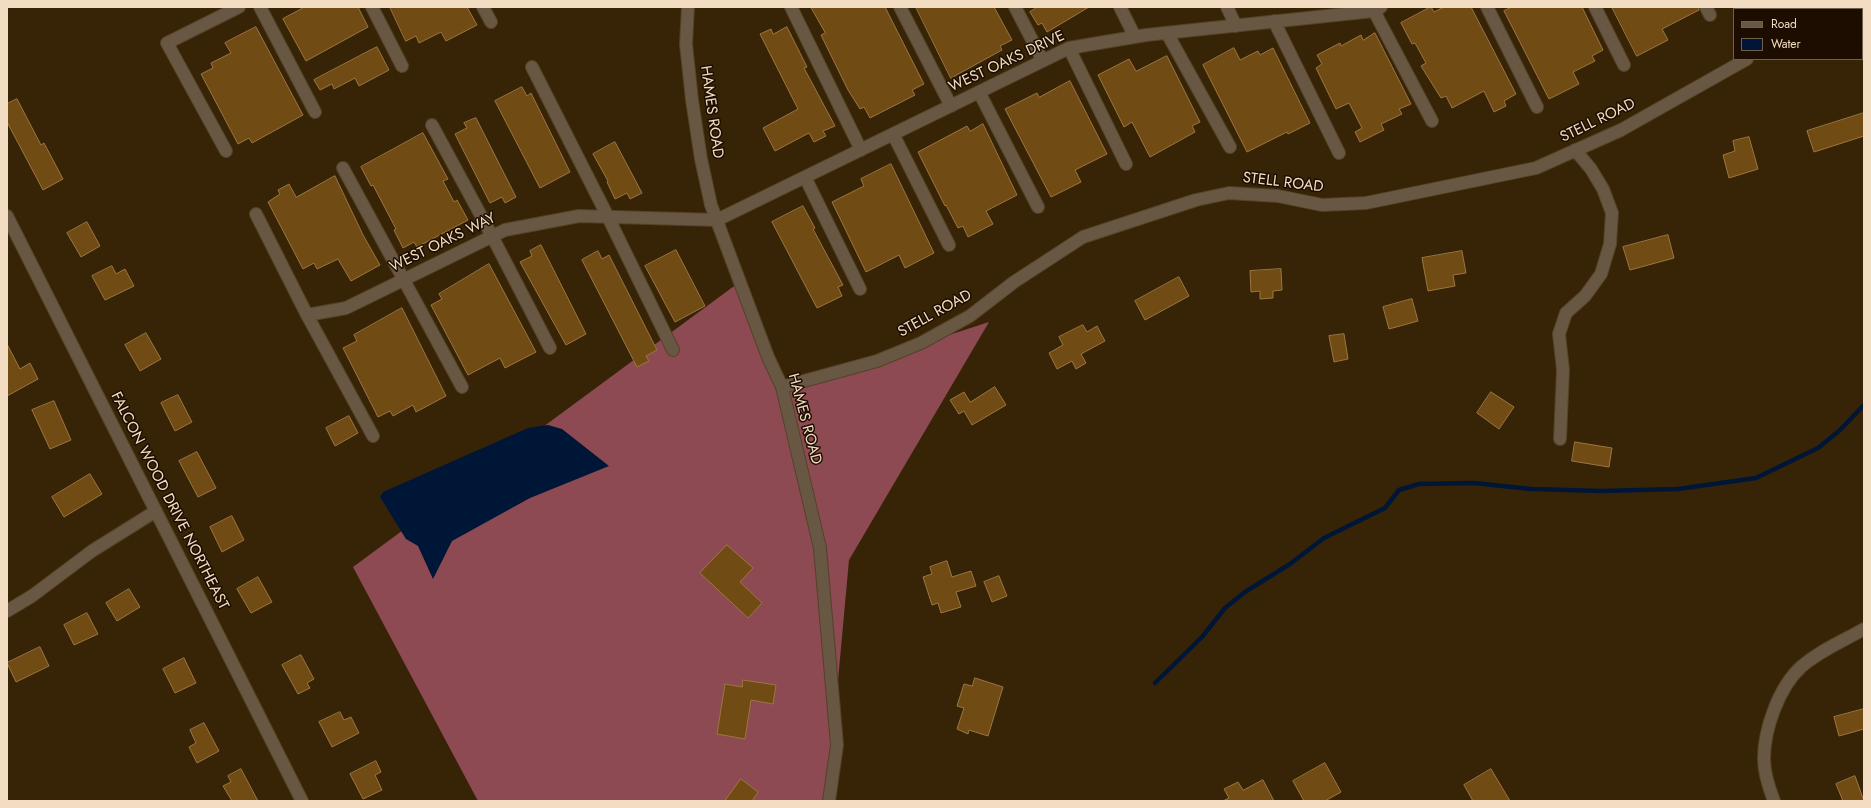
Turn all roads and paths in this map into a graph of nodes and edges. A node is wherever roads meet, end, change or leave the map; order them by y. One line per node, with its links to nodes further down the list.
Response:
1 (239, 7): 36 (street)
2 (260, 7): 29 (street)
3 (372, 7): 24 (street)
4 (484, 7): 16 (street)
5 (688, 7): 45 (street, HAMES ROAD)
6 (791, 7): 34 (street)
7 (900, 7): 27 (street)
8 (1015, 7): 22 (street)
9 (1120, 7): 19 (street)
10 (1227, 7): 17 (street)
11 (1487, 7): 28 (street)
12 (1595, 7): 23 (street)
13 (1378, 9): 14 (street, WEST OAKS DRIVE); 30 (street)
14 (1336, 11): 15 (street, WEST OAKS DRIVE)
15 (1274, 21): 17 (street, WEST OAKS DRIVE); 37 (street)
16 (491, 22)
17 (1236, 26): 18 (street, WEST OAKS DRIVE)
18 (1167, 33): 19 (street, WEST OAKS DRIVE); 33 (street)
19 (1135, 37): 20 (street, WEST OAKS DRIVE)
20 (1069, 48): 22 (street, WEST OAKS DRIVE); 38 (street)
21 (1745, 60): 35 (street, STELL ROAD)
22 (1043, 61): 26 (street, WEST OAKS DRIVE)
23 (1624, 65)
24 (402, 66)
25 (532, 67): 44 (street)
26 (979, 92): 27 (street, WEST OAKS DRIVE); 41 (street)
27 (951, 106): 32 (street, WEST OAKS DRIVE)
28 (1537, 107)
29 (315, 112)
30 (1432, 121)
31 (432, 125): 46 (street)
32 (893, 134): 34 (street, WEST OAKS DRIVE); 47 (street)
33 (1230, 147)
34 (861, 150): 40 (street, WEST OAKS DRIVE)
35 (1575, 150): 54 (street, STELL ROAD); 56 (street)
36 (226, 151)
37 (1339, 153)
38 (1126, 164)
39 (343, 168): 48 (street)
40 (805, 177): 45 (street, WEST OAKS DRIVE); 49 (street)
41 (1038, 207)
42 (256, 214): 50 (street)
43 (7, 216): 57 (street, FALCON WOOD DRIVE NORTHEAST)
44 (608, 217): 45 (street, WEST OAKS WAY); 46 (street, WEST OAKS WAY); 52 (street)
45 (717, 220): 54 (street, HAMES ROAD)
46 (492, 236): 48 (street, WEST OAKS WAY); 51 (street)
47 (949, 245)
48 (405, 279): 50 (street, WEST OAKS WAY); 53 (street)
49 (860, 288)
50 (307, 315): 55 (street)
51 (550, 348)
52 (673, 350)
53 (462, 387)
54 (782, 387): 61 (street, HAMES ROAD)
55 (373, 436)
56 (1560, 439)
57 (156, 511): 58 (street); 60 (street, FALCON WOOD DRIVE NORTHEAST)
58 (7, 611)
59 (1864, 629): 62 (street)
60 (302, 801)
61 (829, 801)
62 (1774, 801)

